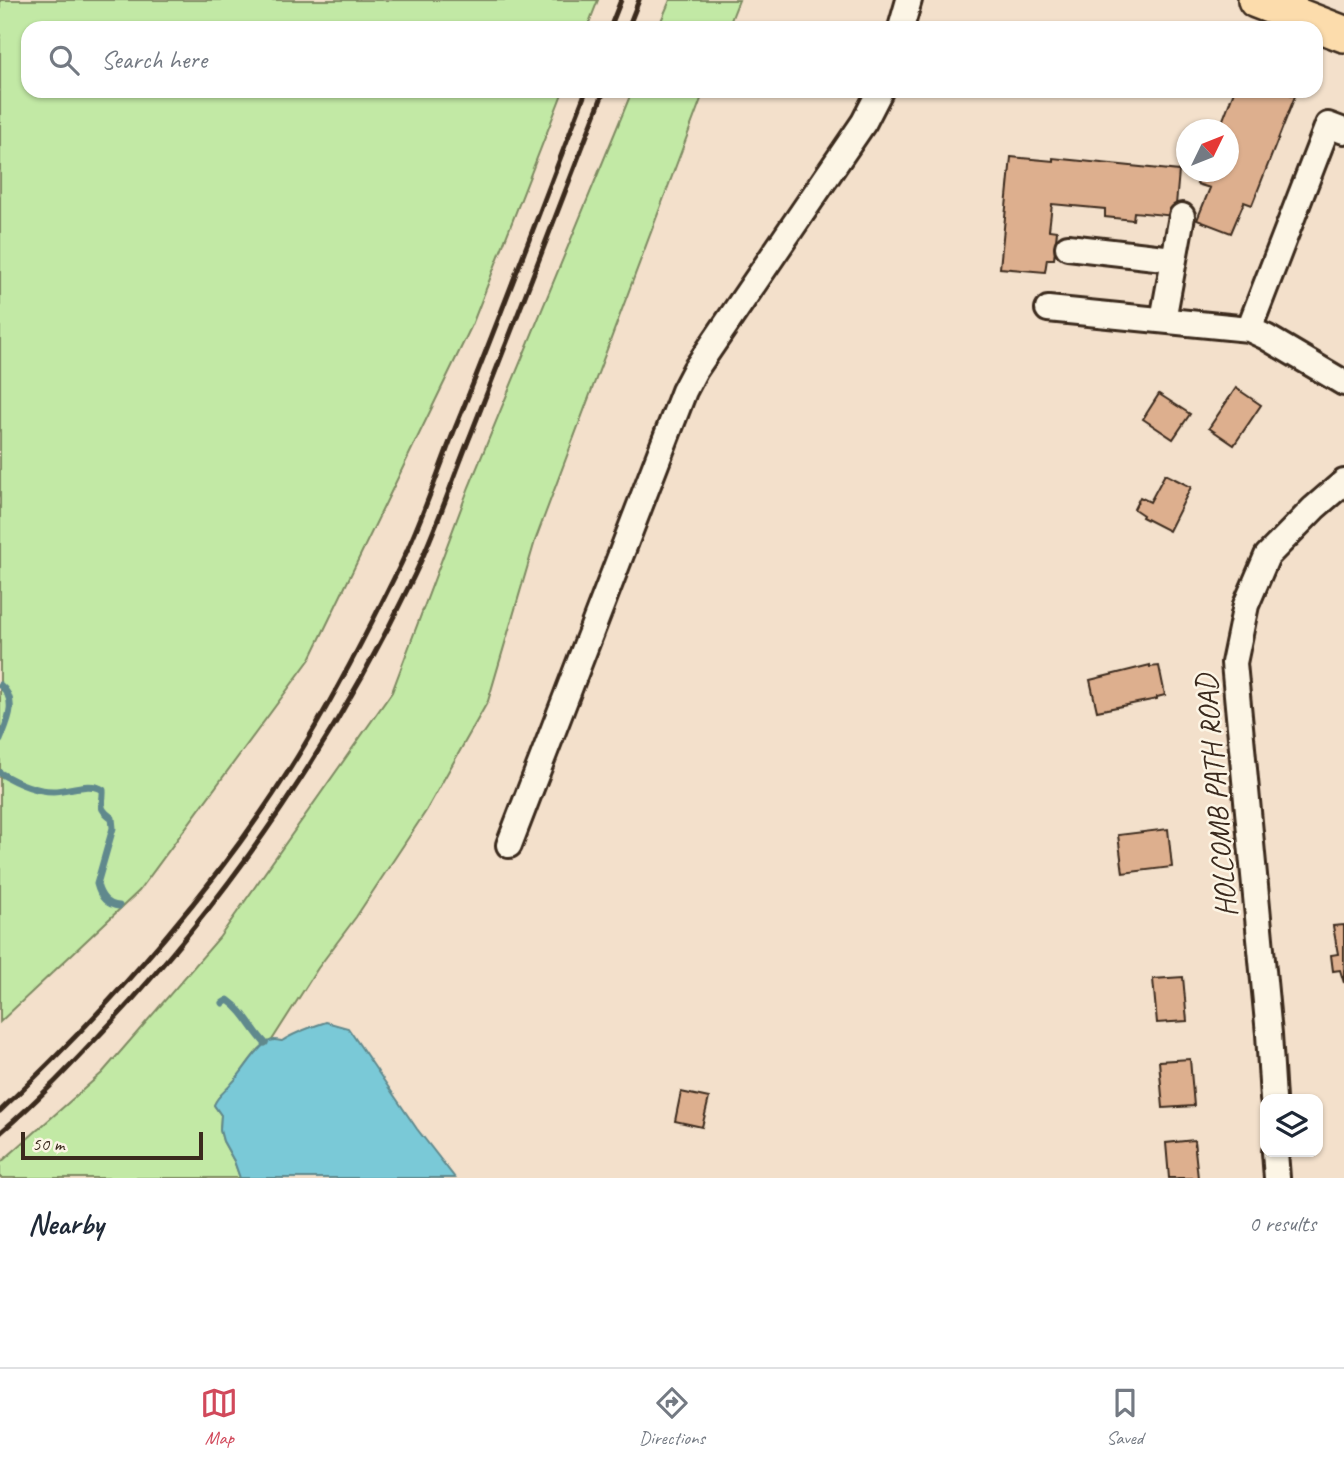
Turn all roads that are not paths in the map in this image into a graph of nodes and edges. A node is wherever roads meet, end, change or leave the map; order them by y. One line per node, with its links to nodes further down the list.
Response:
1 (908, 0): 3 (street)
2 (1256, 0): 4 (highway)
3 (903, 21)
4 (1310, 21)
5 (1323, 26): 6 (highway)
6 (1344, 34)
7 (876, 98): 17 (street)
8 (1344, 131): 14 (street)
9 (1182, 216): 11 (street)
10 (1068, 247): 11 (street)
11 (1172, 259): 13 (street)
12 (1048, 309): 13 (street)
13 (1163, 320): 14 (street)
14 (1249, 329): 15 (street)
15 (1344, 383)
16 (1344, 482): 18 (street, HOLCOMB PATH ROAD)
17 (509, 845)
18 (1273, 1094)
19 (1276, 1157): 20 (street)
20 (1277, 1178)

